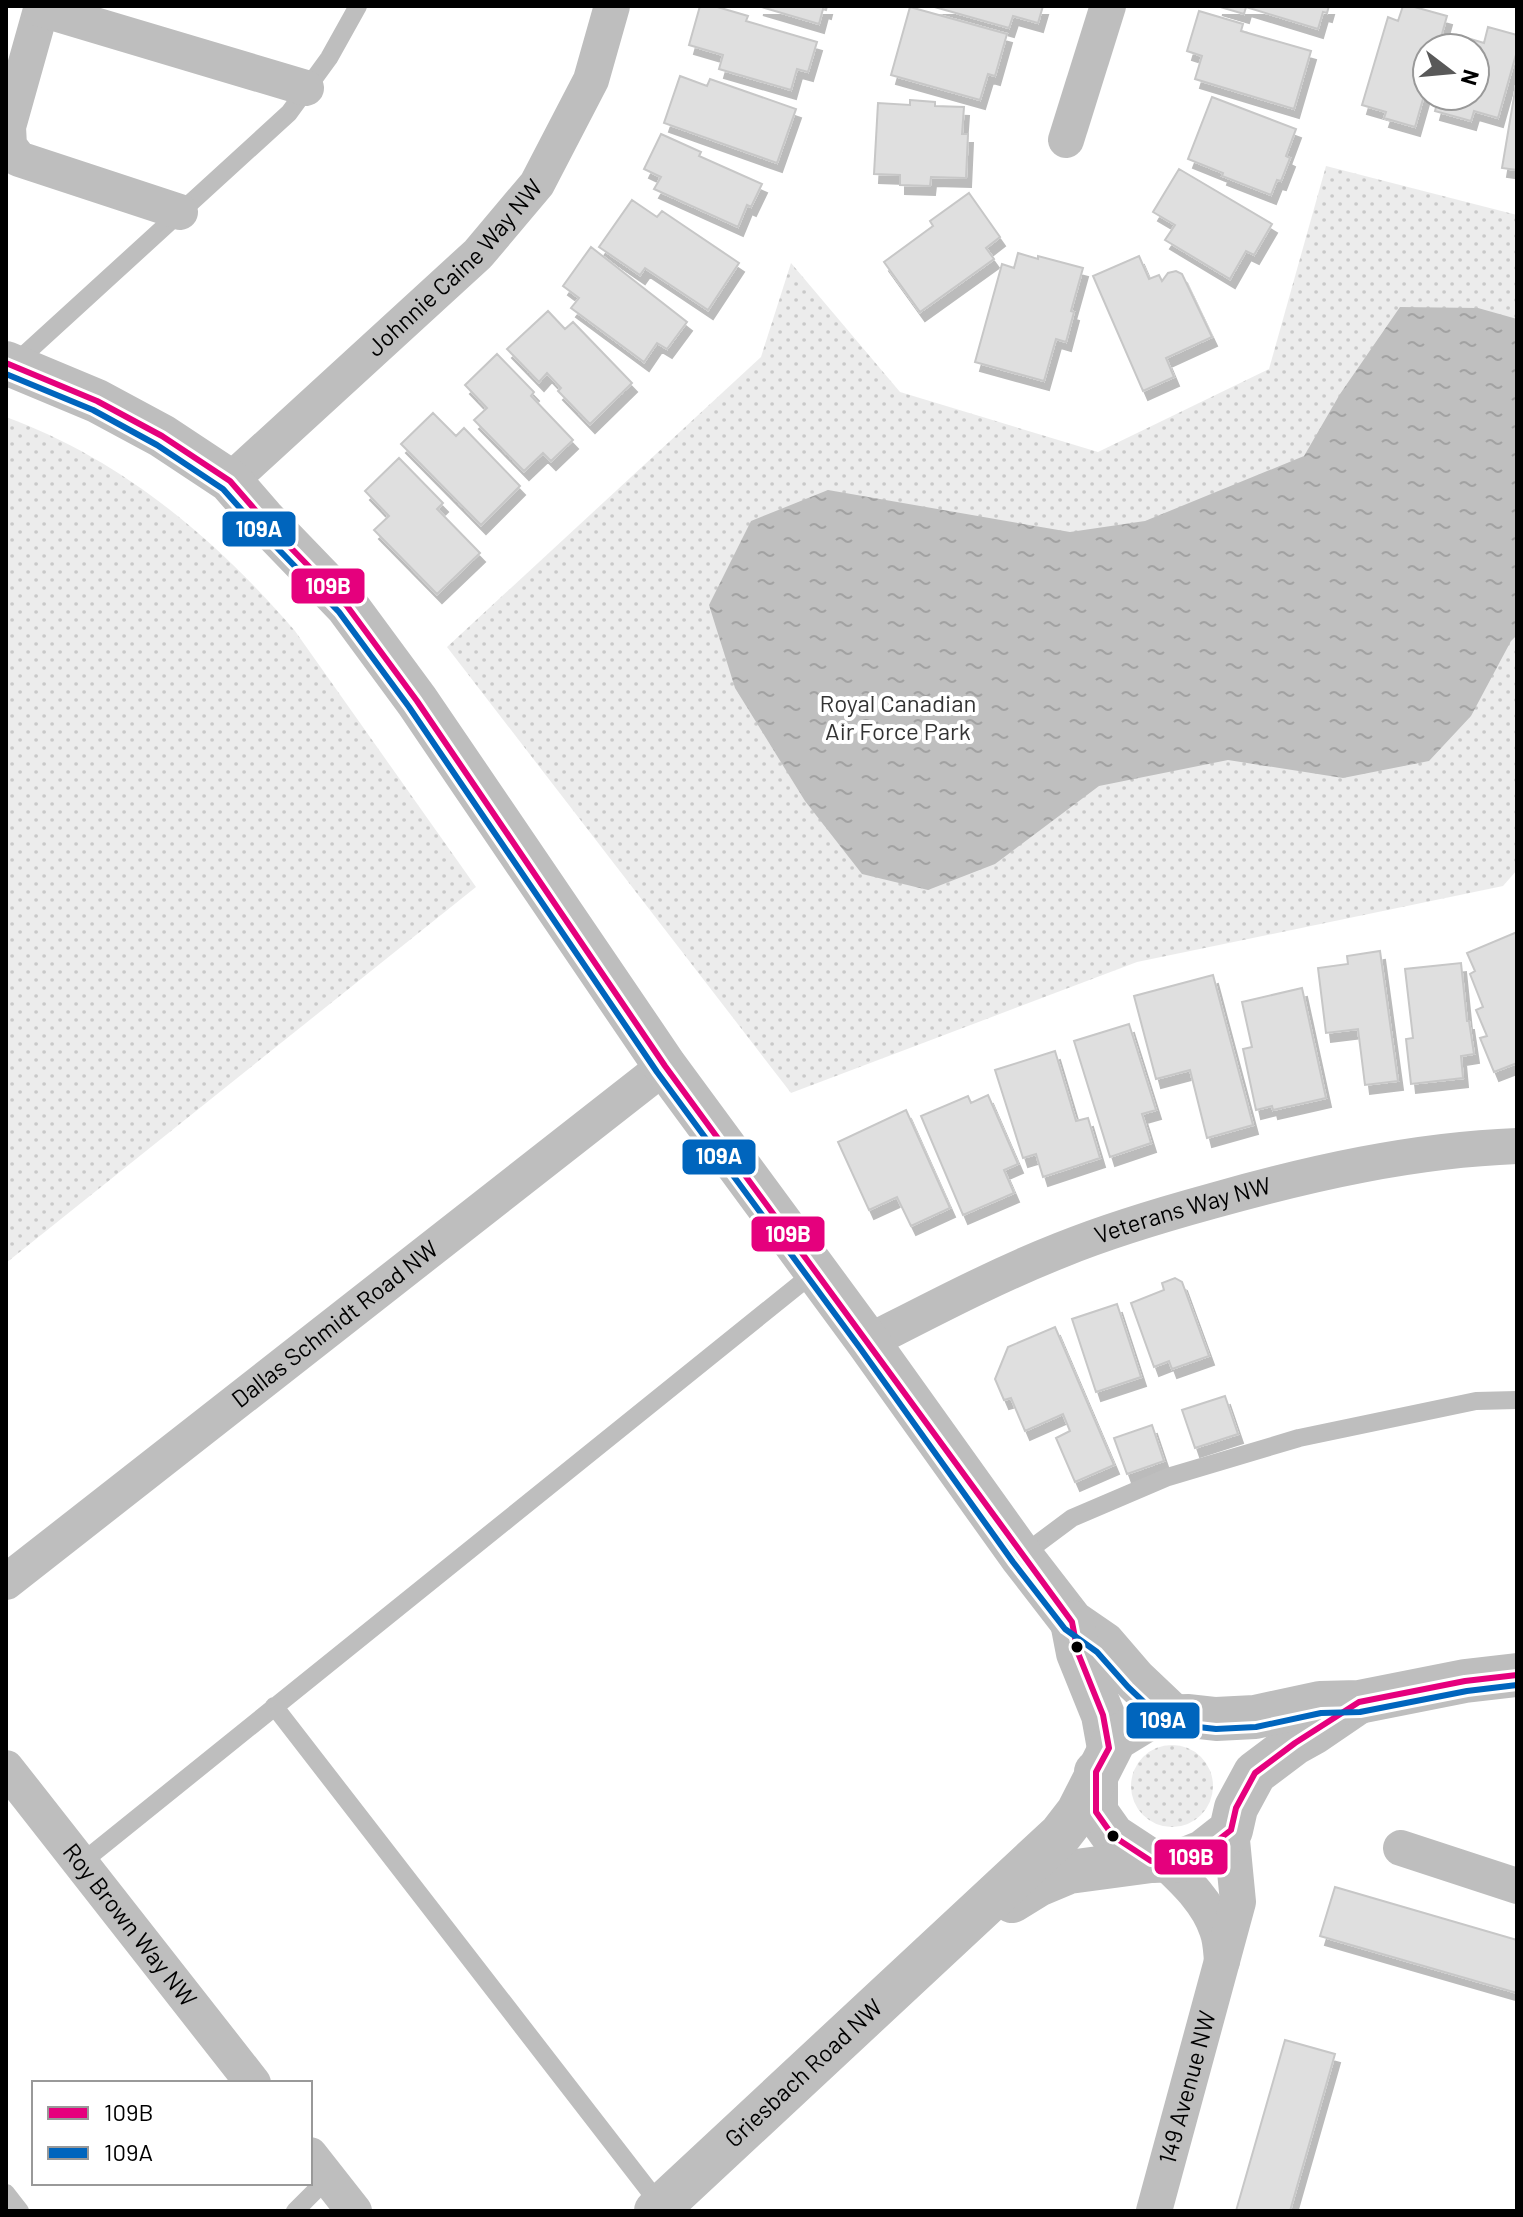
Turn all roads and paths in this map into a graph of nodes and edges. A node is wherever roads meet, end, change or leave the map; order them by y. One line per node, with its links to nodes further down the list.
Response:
1 (358, 6): 5 (lane)
2 (612, 6): 9 (street, Johnnie Caine Way NW)
3 (1108, 6): 6 (street)
4 (42, 8): 5 (street); 7 (street)
5 (306, 88): 7 (lane)
6 (1066, 140)
7 (180, 212): 8 (lane)
8 (10, 364): 9 (street)
9 (230, 481): 10 (street)
10 (665, 1066): 12 (street); 16 (street, Dallas Schmidt Road NW)
11 (1517, 1146): 13 (street, Veterans Way NW)
12 (816, 1271): 13 (street); 20 (lane)
13 (868, 1342): 15 (street)
14 (1517, 1400): 15 (lane)
15 (1021, 1556): 17 (street)
16 (6, 1582)
17 (1072, 1622): 21 (street); 22 (street, 149 Avenue NW)
18 (1517, 1675): 19 (street, Griesbach Road NW)
19 (1359, 1702): 21 (street, Griesbach Road NW); 24 (street, Griesbach Road NW)
20 (274, 1706): 27 (lane); 35 (lane)
21 (1182, 1716): 22 (street, Griesbach Road NW); 24 (street)
22 (1103, 1760): 26 (street, 149 Avenue NW); 29 (street, Griesbach Road NW)
23 (6, 1768): 27 (street, Roy Brown Way NW)
24 (1234, 1819): 26 (street, Griesbach Road NW); 30 (street, 149 Avenue NW)
25 (1401, 1848): 28 (street)
26 (1157, 1861): 29 (street, Griesbach Road NW); 30 (street, 149 Avenue NW)
27 (81, 1863): 31 (street, Roy Brown Way NW)
28 (1517, 1886)
29 (952, 1935): 35 (street, Griesbach Road NW)
30 (1222, 1963): 39 (street, 149 Avenue NW)
31 (251, 2081)
32 (319, 2167): 38 (street)
33 (309, 2185): 37 (lane)
34 (6, 2193): 36 (lane)
35 (658, 2208)
36 (20, 2211)
37 (295, 2211)
38 (354, 2211)
39 (1154, 2211)

